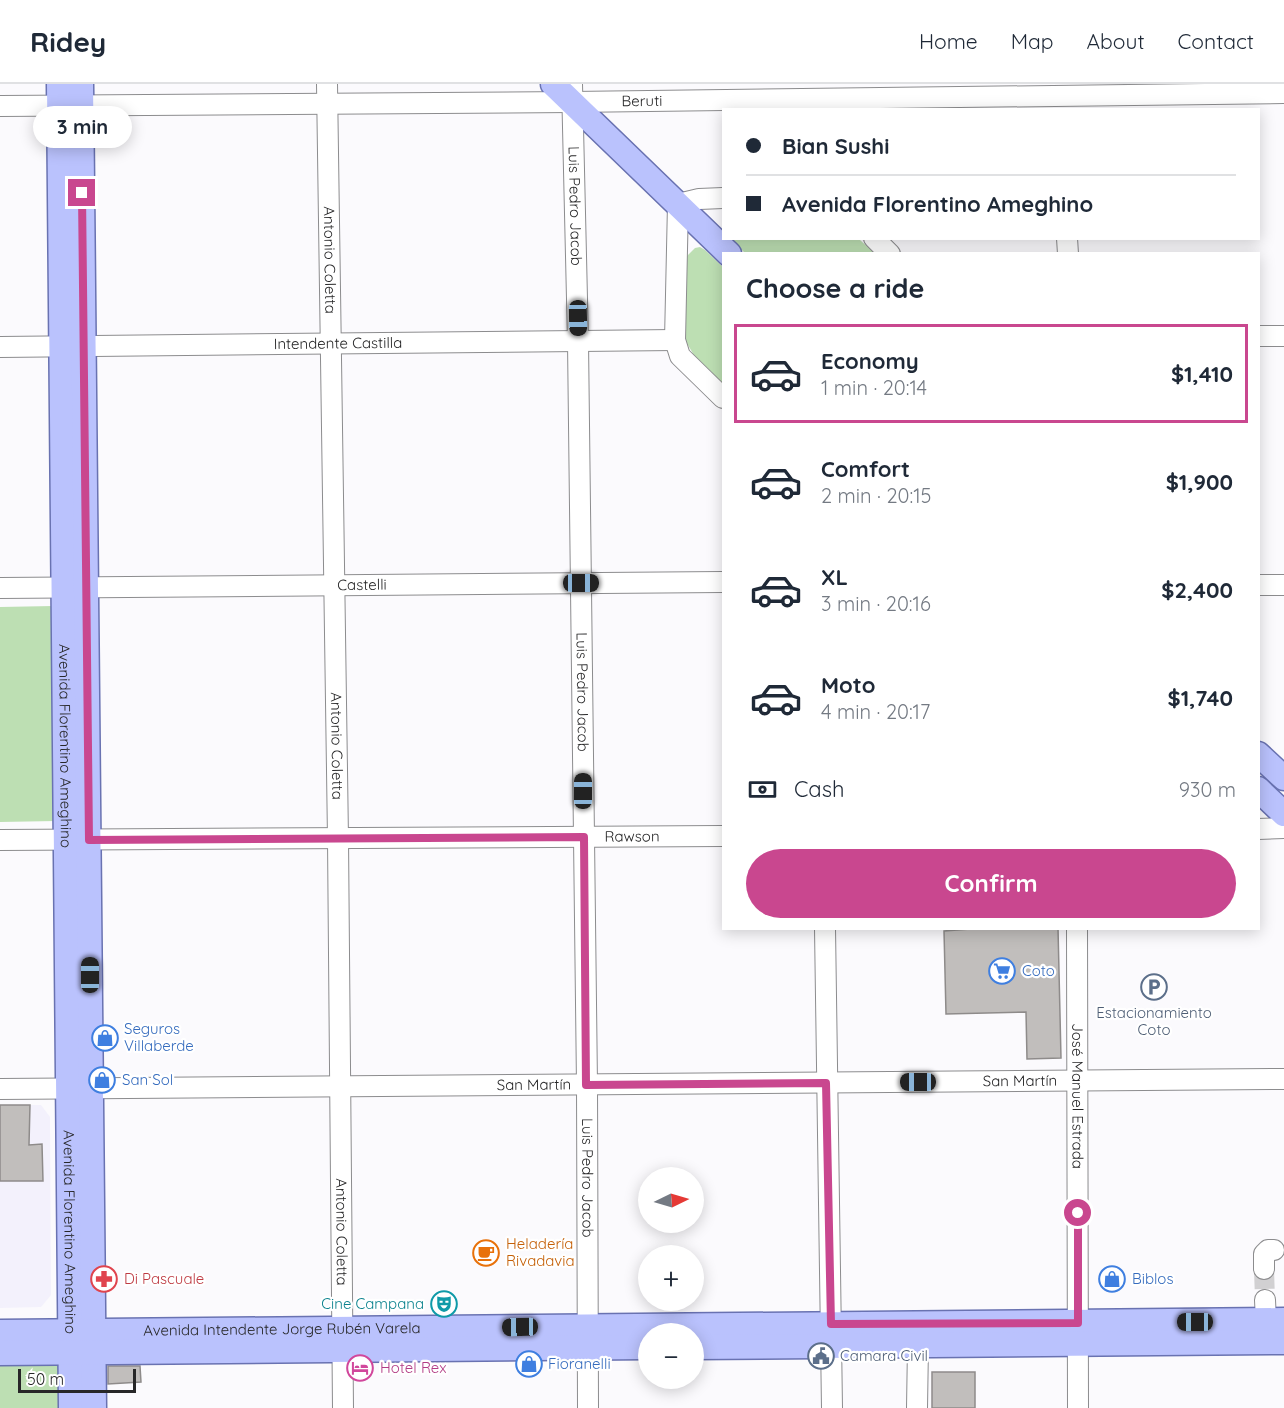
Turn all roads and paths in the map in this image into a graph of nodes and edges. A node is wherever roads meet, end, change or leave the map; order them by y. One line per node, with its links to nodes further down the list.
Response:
1 (327, 84): 8 (street, Antonio Coletta)
2 (553, 84): 3 (main road)
3 (572, 93): 7 (street, Beruti); 8 (street, Beruti); 11 (main road); 18 (street, Luis Pedro Jacob)
4 (1284, 93): 6 (street, Beruti)
5 (70, 95): 8 (street, Beruti); 9 (street, Beruti); 20 (main road, Avenida Florentino Ameghino)
6 (1066, 96): 7 (street, Beruti)
7 (822, 98)
8 (328, 104): 19 (street, Antonio Coletta)
9 (0, 106)
10 (722, 198): 11 (street)
11 (678, 204): 13 (main road); 17 (street)
12 (876, 240): 14 (street)
13 (727, 252)
14 (888, 252)
15 (1260, 336): 16 (street)
16 (1284, 336)
17 (675, 340): 18 (street, Intendente Castilla); 22 (street)
18 (578, 342): 19 (street, Intendente Castilla); 24 (street, Luis Pedro Jacob)
19 (332, 344): 20 (street, Intendente Castilla); 25 (street, Antonio Coletta)
20 (73, 346): 21 (street, Intendente Castilla); 28 (main road, Avenida Florentino Ameghino)
21 (0, 347)
22 (722, 397)
23 (722, 582): 24 (street, Castelli)
24 (581, 583): 25 (street, Castelli); 36 (street, Luis Pedro Jacob)
25 (335, 585): 28 (street, Castelli); 38 (street, Antonio Coletta)
26 (1260, 585): 27 (street)
27 (1284, 585)
28 (75, 587): 29 (street, Castelli); 40 (main road, Avenida Florentino Ameghino)
29 (0, 588)
30 (1260, 756): 31 (main road)
31 (1284, 778)
32 (1260, 791): 33 (main road)
33 (1284, 814)
34 (1284, 828): 35 (street)
35 (1260, 829)
36 (584, 837): 37 (street, Rawson); 38 (street, Rawson); 46 (street, Luis Pedro Jacob)
37 (722, 837)
38 (338, 838): 40 (street, Rawson); 47 (street, Antonio Coletta)
39 (0, 840): 40 (street, Rawson)
40 (77, 840): 49 (main road, Avenida Florentino Ameghino)
41 (825, 930): 45 (street)
42 (1077, 930): 44 (street, José Manuel Estrada)
43 (1284, 1079): 44 (street, San Martín)
44 (1078, 1081): 45 (street, San Martín); 54 (street, José Manuel Estrada)
45 (826, 1083): 46 (street, San Martín); 55 (street)
46 (586, 1085): 47 (street, San Martín); 56 (street, Luis Pedro Jacob)
47 (339, 1087): 49 (street, San Martín); 57 (street, Antonio Coletta)
48 (0, 1089): 49 (street, San Martín)
49 (80, 1089): 58 (main road, Avenida Florentino Ameghino)
50 (1274, 1250): 51 (street)
51 (1264, 1269)
52 (1272, 1314): 54 (main road, Avenida Intendente Jorge Rubén Varela)
53 (0, 1332): 58 (main road, Avenida Intendente Jorge Rubén Varela)
54 (1078, 1334): 55 (main road, Avenida Intendente Jorge Rubén Varela); 59 (main road, Avenida Intendente Jorge Rubén Varela); 62 (main road, Avenida Intendente Jorge Rubén Varela); 70 (street, José Manuel Estrada)
55 (831, 1335): 56 (main road, Avenida Intendente Jorge Rubén Varela); 61 (main road, Avenida Intendente Jorge Rubén Varela); 62 (main road, Avenida Intendente Jorge Rubén Varela); 68 (street)
56 (587, 1337): 57 (main road, Avenida Intendente Jorge Rubén Varela); 60 (main road, Avenida Intendente Jorge Rubén Varela); 67 (street, Luis Pedro Jacob)
57 (342, 1339): 58 (main road, Avenida Intendente Jorge Rubén Varela); 66 (street, Antonio Coletta)
58 (82, 1341): 63 (main road, Avenida Intendente Jorge Rubén Varela); 64 (main road, Avenida Florentino Ameghino); 65 (main road, Avenida Florentino Ameghino)
59 (1284, 1342)
60 (638, 1345)
61 (704, 1346)
62 (918, 1346): 69 (street)
63 (0, 1353)
64 (71, 1408)
65 (94, 1408)
66 (343, 1408)
67 (588, 1408)
68 (832, 1408)
69 (917, 1408)
70 (1078, 1408)

